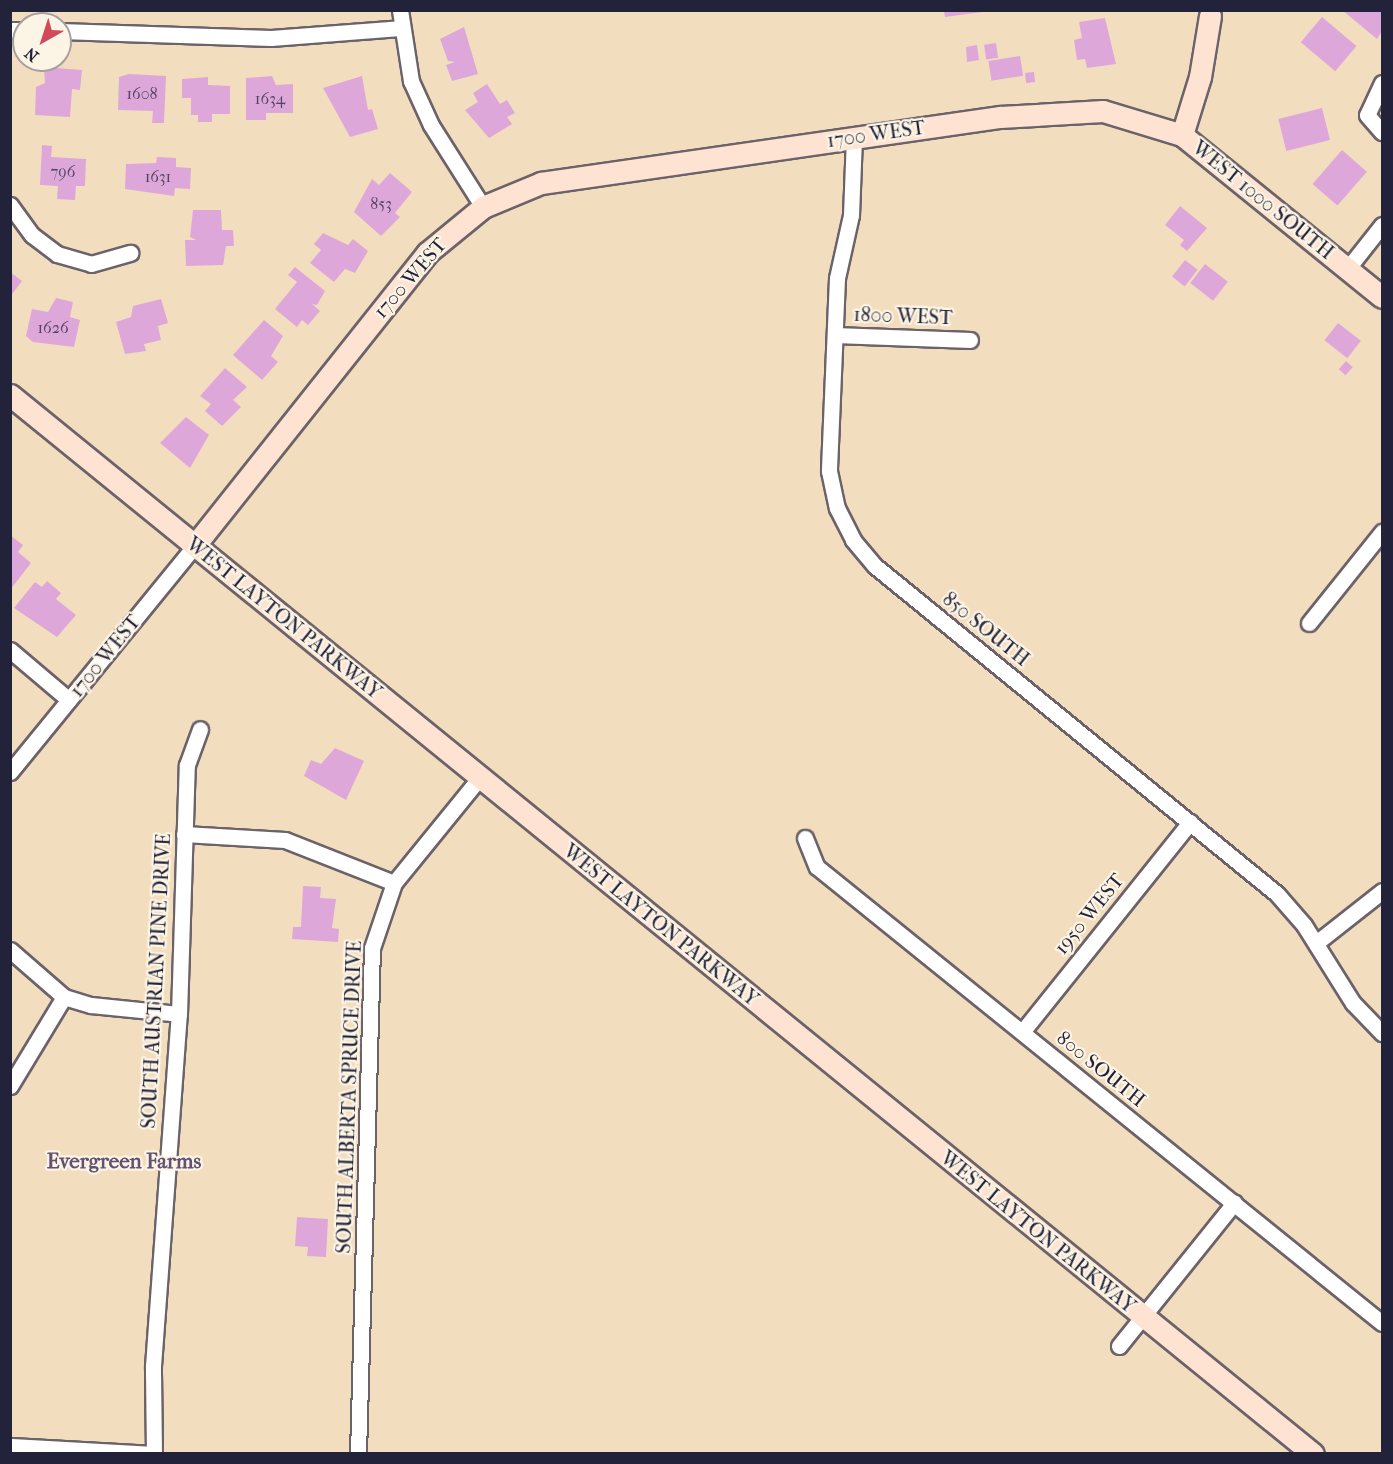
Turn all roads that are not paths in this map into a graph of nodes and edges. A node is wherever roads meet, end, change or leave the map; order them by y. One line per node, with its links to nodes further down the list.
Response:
1 (400, 10): 3 (street)
2 (1210, 13): 7 (main road, WEST 1000 SOUTH)
3 (400, 28): 4 (street); 10 (street)
4 (72, 31)
5 (1383, 83): 6 (street)
6 (1383, 132)
7 (1182, 135): 8 (main road, 1700 WEST); 13 (main road, WEST 1000 SOUTH)
8 (854, 137): 10 (main road, 1700 WEST); 15 (street, 850 SOUTH)
9 (10, 205): 12 (street)
10 (483, 207): 19 (main road, 1700 WEST)
11 (1383, 225): 13 (street)
12 (130, 253)
13 (1348, 268): 14 (main road, WEST 1000 SOUTH)
14 (1383, 297)
15 (835, 335): 16 (street, 1800 WEST); 26 (street, 850 SOUTH)
16 (970, 340)
17 (10, 395): 19 (main road, WEST LAYTON PARKWAY)
18 (1383, 532): 20 (street)
19 (195, 545): 22 (street, 1700 WEST); 25 (main road, WEST LAYTON PARKWAY)
20 (1309, 623)
21 (10, 650): 22 (street)
22 (69, 700): 24 (street, 1700 WEST)
23 (200, 729): 27 (street, SOUTH AUSTRIAN PINE DRIVE)
24 (10, 772)
25 (480, 777): 29 (street, SOUTH ALBERTA SPRUCE DRIVE); 39 (main road, WEST LAYTON PARKWAY)
26 (1190, 822): 31 (street, 850 SOUTH); 35 (street, 1950 WEST)
27 (184, 834): 29 (street); 34 (street, SOUTH AUSTRIAN PINE DRIVE)
28 (805, 838): 35 (street, 800 SOUTH)
29 (394, 883): 44 (street, SOUTH ALBERTA SPRUCE DRIVE)
30 (1383, 891): 31 (street)
31 (1316, 943): 36 (street, 850 SOUTH)
32 (10, 950): 33 (street)
33 (64, 997): 34 (street); 37 (street)
34 (179, 1014): 43 (street, SOUTH AUSTRIAN PINE DRIVE)
35 (1022, 1032): 38 (street, 800 SOUTH)
36 (1383, 1034)
37 (10, 1086)
38 (1234, 1203): 39 (street); 40 (street, 800 SOUTH)
39 (1142, 1317): 41 (street); 45 (main road, WEST LAYTON PARKWAY)
40 (1383, 1323)
41 (1119, 1346)
42 (10, 1446): 43 (street)
43 (153, 1454)
44 (358, 1454)
45 (1313, 1454)

